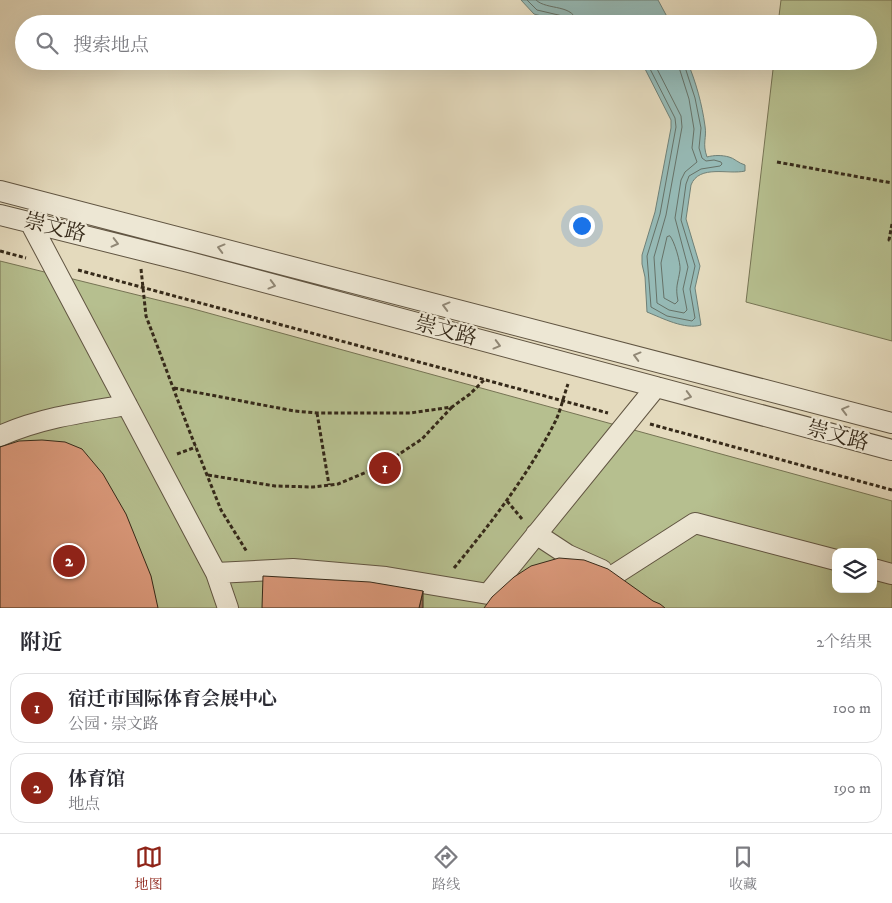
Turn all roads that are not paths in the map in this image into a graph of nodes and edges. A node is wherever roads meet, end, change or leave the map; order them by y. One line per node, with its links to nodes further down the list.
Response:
1 (0, 191): 6 (street, 崇文路, one-way to 1)
2 (0, 214): 3 (street, 崇文路)
3 (30, 222): 4 (street, 崇文路, one-way to 4); 5 (street)
4 (656, 387): 8 (street, 崇文路, one-way to 8); 9 (street)
5 (127, 405): 7 (street); 12 (street)
6 (892, 422)
7 (0, 436)
8 (892, 450)
9 (536, 534): 10 (street); 14 (street)
10 (832, 559)
11 (877, 570): 13 (street)
12 (216, 573): 14 (street); 15 (street)
13 (892, 574)
14 (483, 601)
15 (228, 608)

